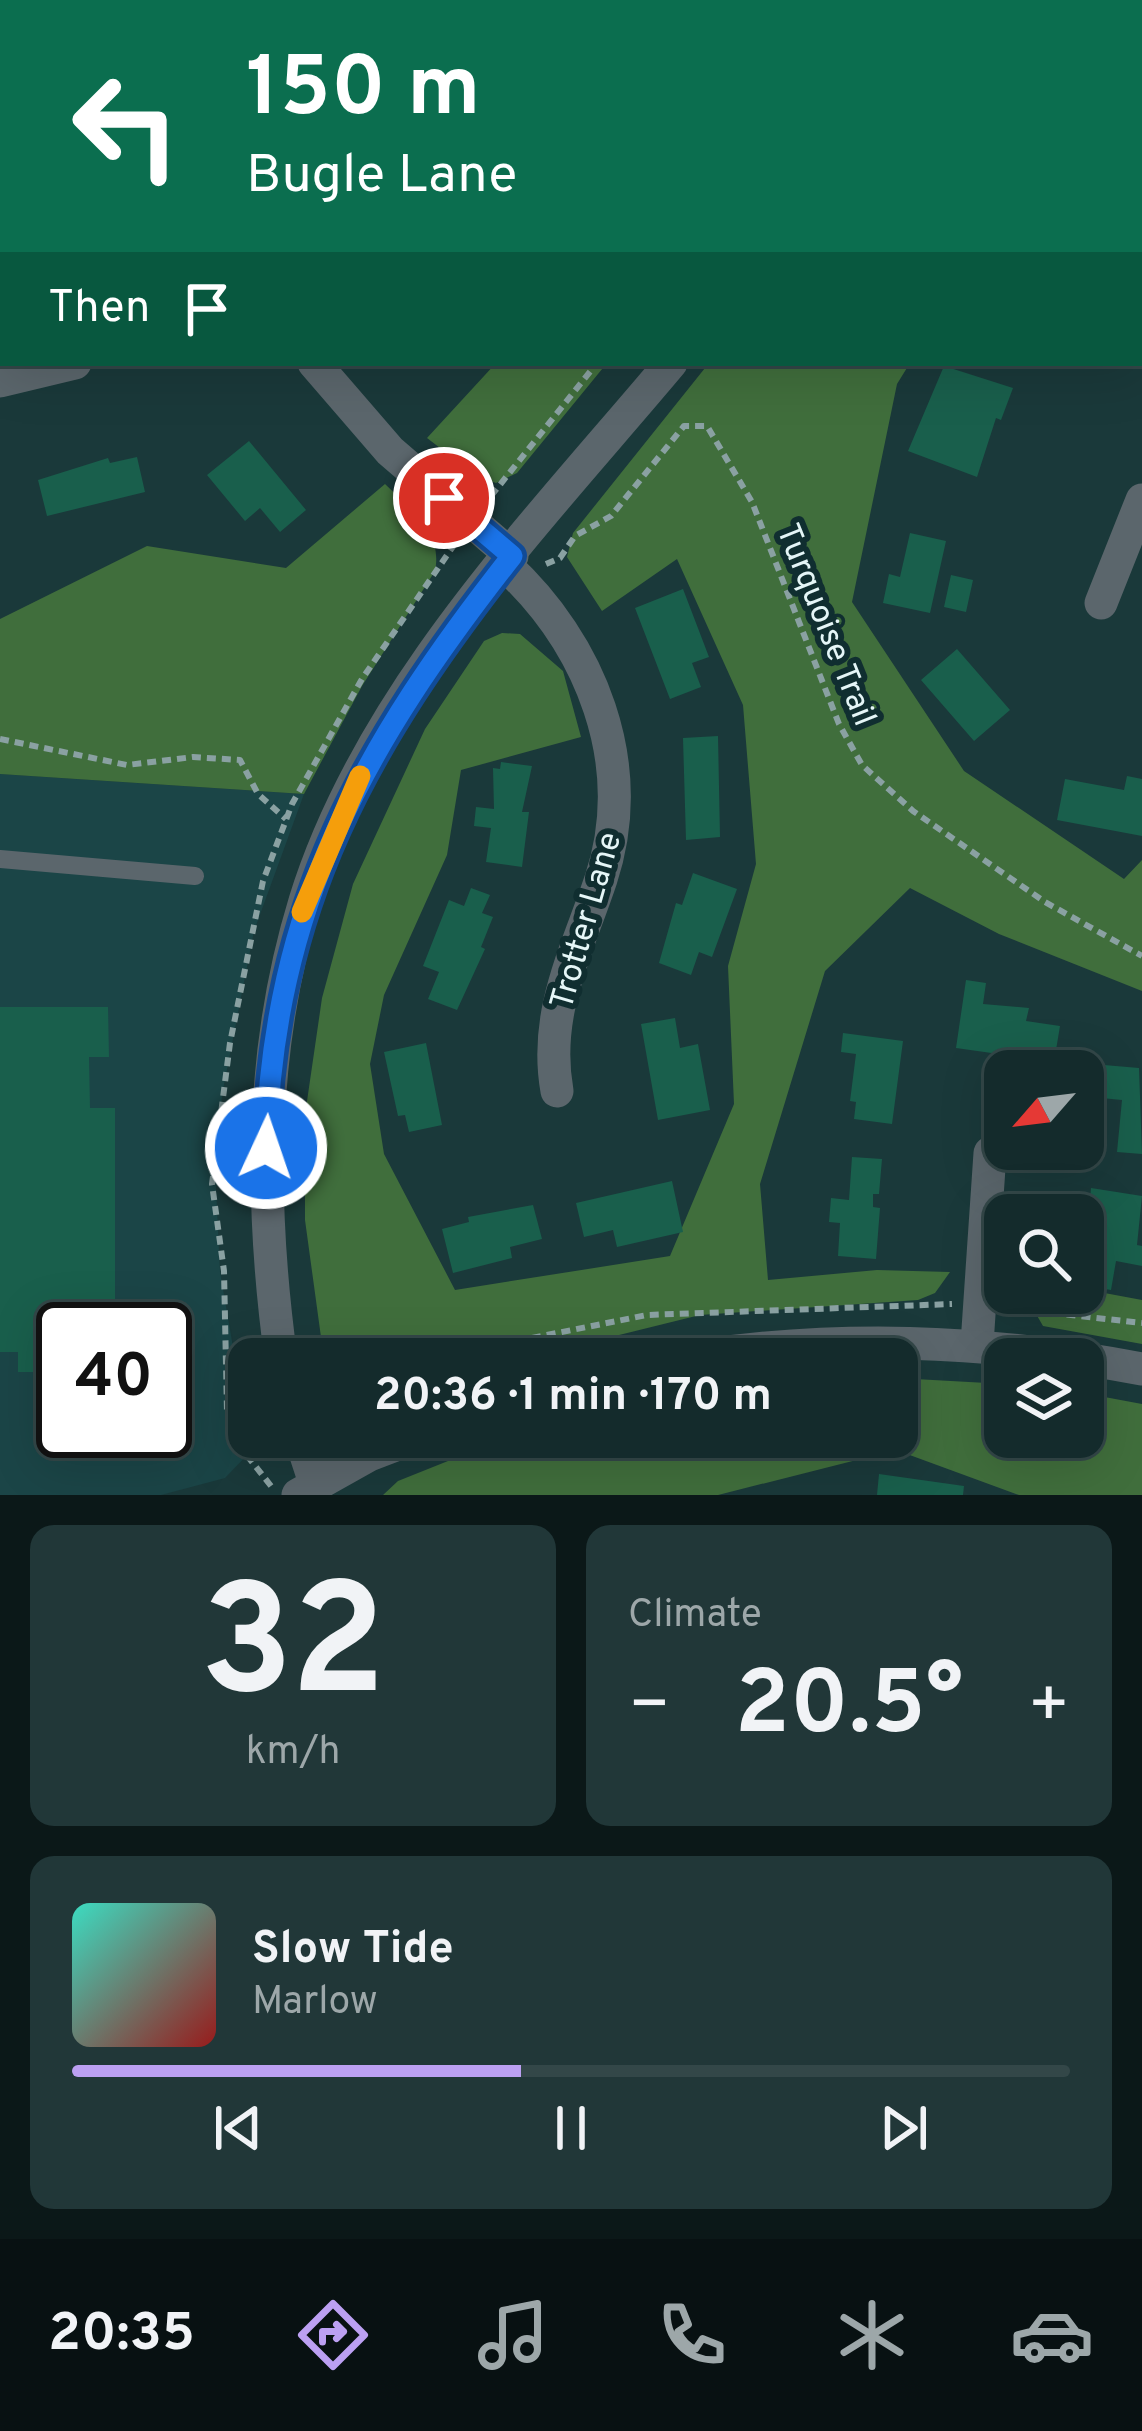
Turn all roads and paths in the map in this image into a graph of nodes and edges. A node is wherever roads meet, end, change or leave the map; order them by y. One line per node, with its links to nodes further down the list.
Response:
1 (62, 366): 5 (street)
2 (317, 366): 7 (street, Trotter Lane)
3 (595, 366): 7 (path)
4 (669, 366): 8 (street)
5 (0, 381)
6 (1142, 500): 9 (street)
7 (471, 522): 8 (street, Trotter Lane)
8 (514, 569): 14 (path, Turquoise Trail); 15 (street, Trotter Lane); 17 (street)
9 (1101, 603)
10 (0, 739): 11 (path)
11 (286, 819)
12 (0, 859): 13 (lane)
13 (195, 876)
14 (1142, 956)
15 (557, 1091)
16 (989, 1170): 19 (street)
17 (279, 1338)
18 (918, 1343): 19 (street)
19 (977, 1344): 20 (street)
20 (1142, 1369)
21 (304, 1458): 23 (street)
22 (376, 1458): 23 (street)
23 (311, 1492)

